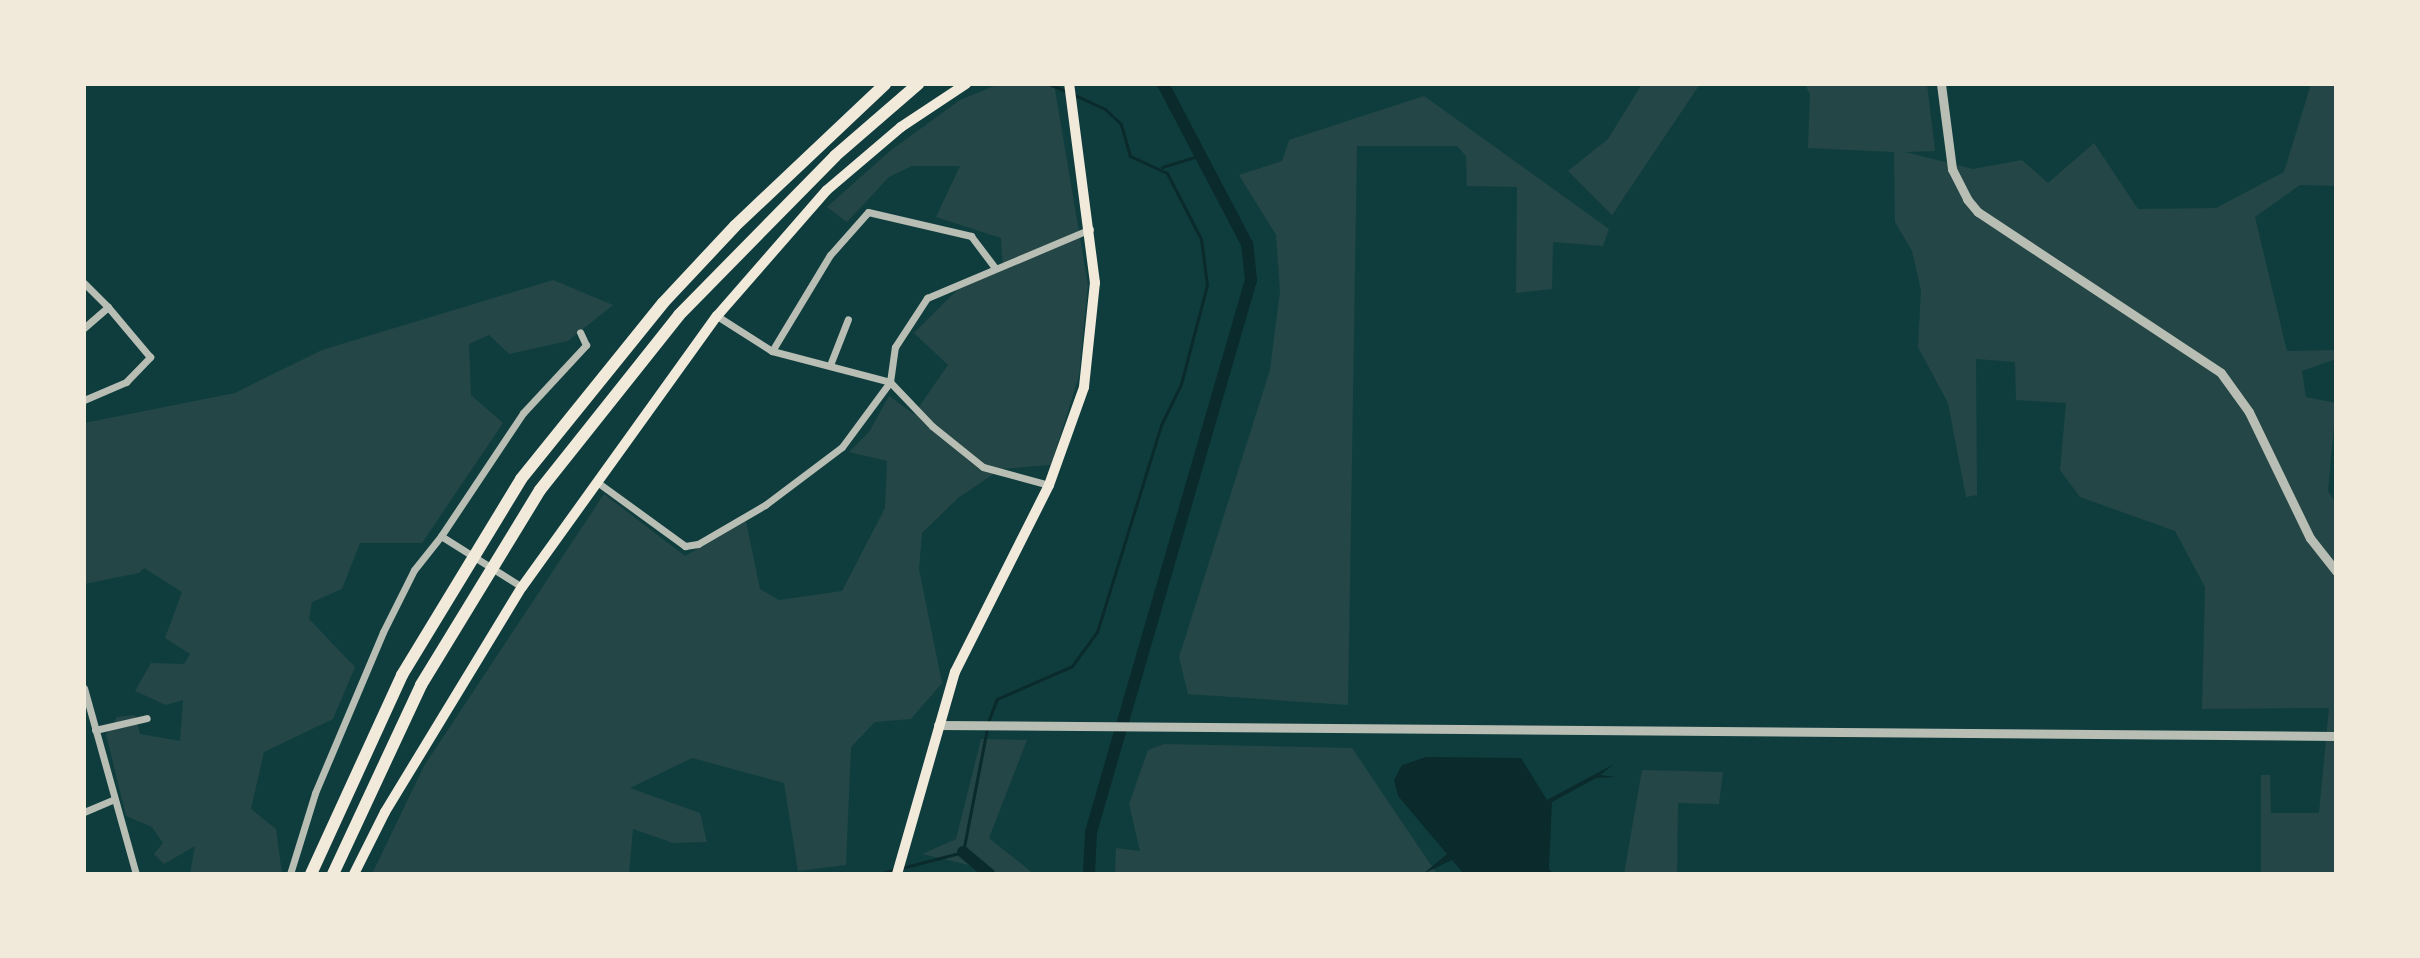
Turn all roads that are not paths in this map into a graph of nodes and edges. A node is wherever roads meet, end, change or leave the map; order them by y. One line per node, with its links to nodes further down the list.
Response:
1 (885, 84): 32 (highway)
2 (918, 84): 33 (highway)
3 (966, 84): 10 (main road)
4 (1069, 84): 6 (main road)
5 (1941, 84): 21 (street)
6 (1090, 229): 7 (street); 19 (main road)
7 (995, 268): 14 (street); 16 (street)
8 (84, 283): 9 (street)
9 (108, 307): 12 (street); 17 (street)
10 (717, 316): 14 (street); 18 (main road)
11 (848, 319): 15 (street)
12 (84, 328)
13 (580, 332): 20 (street)
14 (772, 351): 15 (street)
15 (830, 365): 16 (street)
16 (890, 382): 18 (street); 19 (street)
17 (84, 400)
18 (597, 482): 22 (main road)
19 (1049, 485): 25 (main road)
20 (441, 536): 22 (street); 31 (street)
21 (2336, 571)
22 (519, 584): 34 (main road)
23 (84, 688): 26 (street)
24 (147, 718): 26 (street)
25 (938, 725): 27 (street); 35 (main road)
26 (95, 730): 28 (street)
27 (2336, 736)
28 (114, 799): 29 (street); 30 (street)
29 (84, 812)
30 (136, 874)
31 (290, 874)
32 (311, 874)
33 (333, 874)
34 (354, 874)
35 (897, 874)

